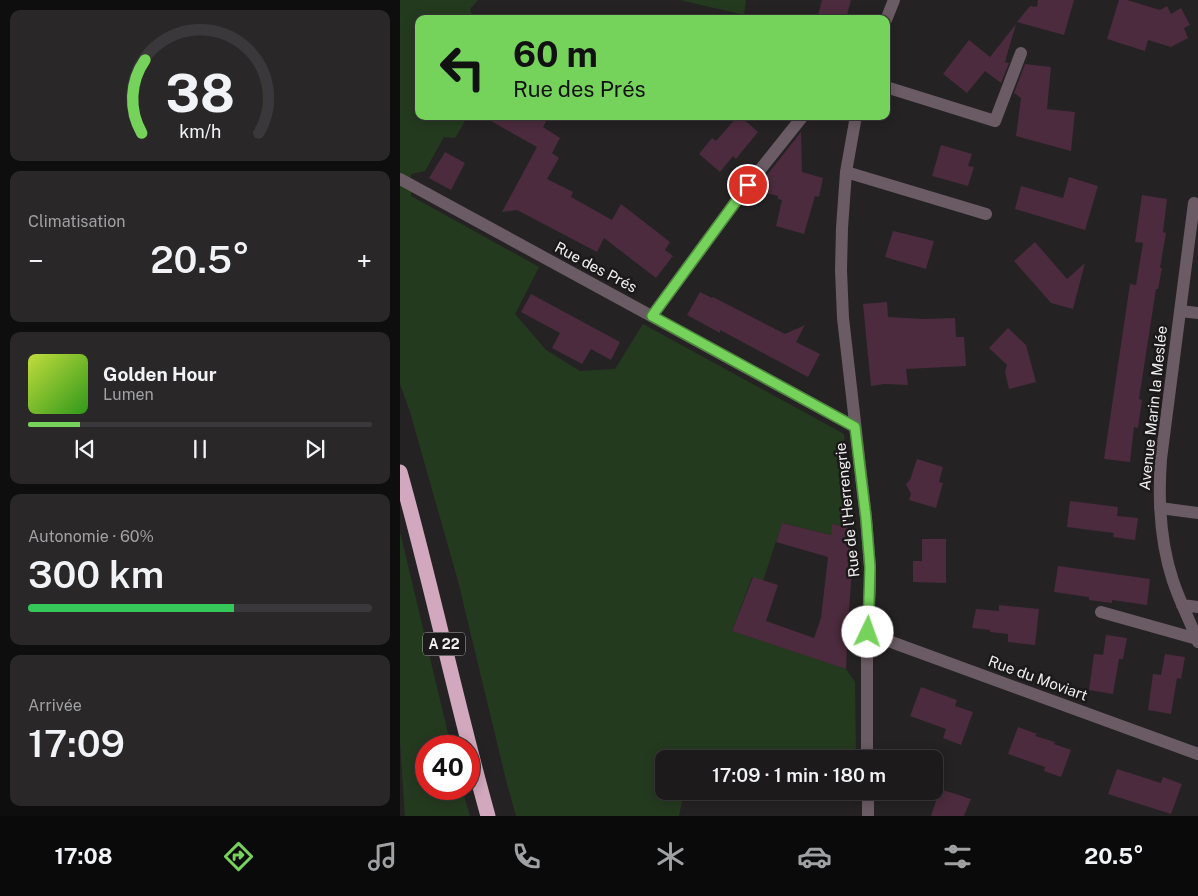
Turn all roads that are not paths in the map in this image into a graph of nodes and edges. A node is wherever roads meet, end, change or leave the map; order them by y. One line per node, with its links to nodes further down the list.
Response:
1 (894, 0): 2 (street)
2 (888, 15)
3 (1021, 53): 4 (street)
4 (890, 88)
5 (800, 120): 13 (street)
6 (855, 120): 7 (street, Rue de l'Herrengrie)
7 (846, 172): 10 (street); 14 (street, Rue de l'Herrengrie)
8 (400, 179): 13 (street, Rue des Prés)
9 (1194, 203): 11 (street, Avenue Marin la Meslée)
10 (986, 214)
11 (1180, 311): 12 (street, Avenue Marin la Meslée); 16 (street, Avenue Marin la Meslée)
12 (1198, 313)
13 (652, 316): 14 (street, Rue des Prés)
14 (855, 427): 21 (street, Rue de l'Herrengrie)
15 (400, 472): 26 (highway, A 22)
16 (1160, 508): 17 (street, Avenue Marin la Meslée); 18 (street, Avenue Marin la Meslée)
17 (1198, 513)
18 (1182, 605): 19 (street); 22 (street, Avenue Marin la Meslée)
19 (1198, 607)
20 (1100, 612): 22 (street, Avenue Marin la Meslée)
21 (868, 632): 23 (street, Rue de l'Herrengrie); 24 (street, Rue du Moviart)
22 (1197, 640)
23 (867, 750)
24 (1198, 754)
25 (868, 800): 27 (street)
26 (488, 816)
27 (868, 816)

